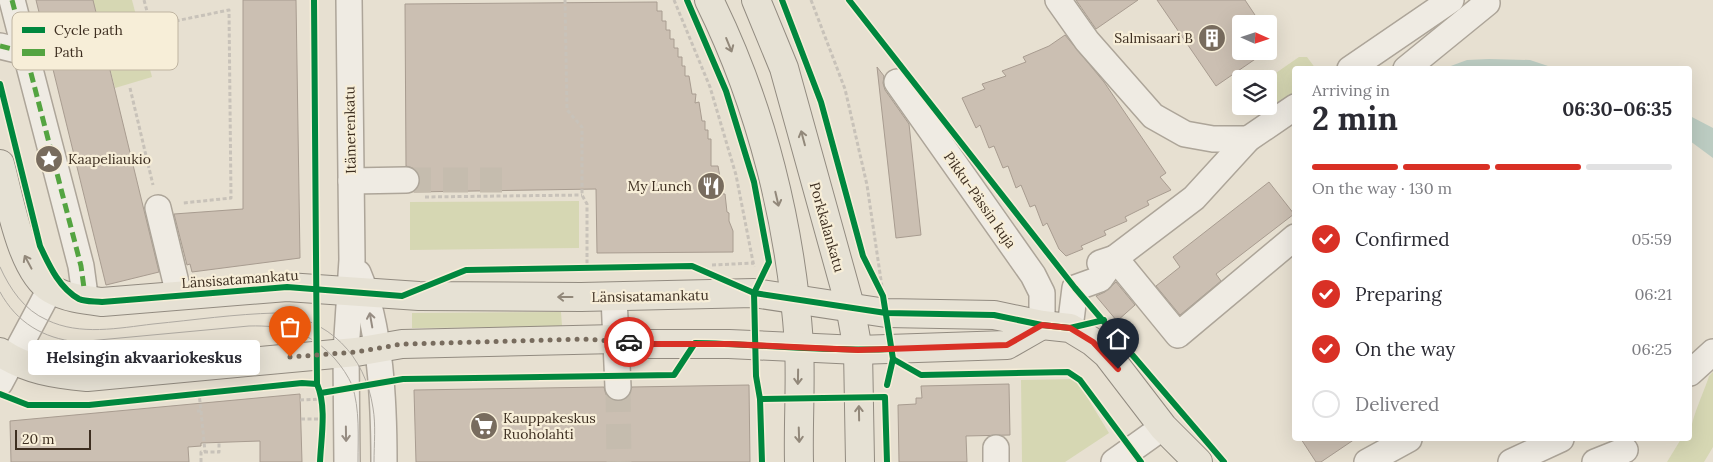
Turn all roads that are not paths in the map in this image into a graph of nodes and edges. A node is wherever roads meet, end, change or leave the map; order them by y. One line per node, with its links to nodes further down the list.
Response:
1 (349, 0): 15 (street, Itämerenkatu)
2 (710, 0): 25 (main road, one-way to 25)
3 (756, 0): 26 (main road, Porkkalankatu, one-way to 3)
4 (1058, 0): 13 (street)
5 (1451, 0): 8 (street)
6 (1487, 3): 7 (street)
7 (1434, 57): 9 (street)
8 (1354, 66)
9 (1413, 66)
10 (30, 70): 20 (street)
11 (897, 82): 27 (street, Pikku-Pässin kuja)
12 (1292, 109): 13 (street)
13 (1248, 139): 19 (street)
14 (0, 164): 21 (main road, Länsisatamankatu, one-way to 14)
15 (351, 181): 16 (street); 22 (street, Itämerenkatu)
16 (412, 189)
17 (158, 208): 23 (street)
18 (1292, 240): 19 (street)
19 (1115, 258): 28 (street)
20 (84, 288)
21 (50, 289): 23 (main road, Länsisatamankatu); 35 (street)
22 (358, 291): 23 (main road, Länsisatamankatu); 24 (main road, Länsisatamankatu, one-way to 22); 31 (street, Itämerenkatu, one-way to 22); 33 (street, Itämerenkatu)
23 (179, 295)
24 (614, 297): 25 (main road, Länsisatamankatu); 29 (street)
25 (794, 300): 26 (main road, Länsisatamankatu); 30 (main road)
26 (850, 306): 27 (main road, Länsisatamankatu); 32 (main road, Porkkalankatu)
27 (1042, 325): 28 (main road, Länsisatamankatu); 32 (main road)
28 (1070, 328): 38 (main road)
29 (616, 339): 30 (main road); 31 (main road); 37 (street)
30 (799, 346): 32 (main road); 44 (main road, one-way to 44)
31 (376, 348): 33 (main road); 43 (street, Itämerenkatu)
32 (858, 350): 45 (main road, Porkkalankatu, one-way to 32)
33 (346, 352): 35 (main road); 42 (street, Itämerenkatu, one-way to 42)
34 (1713, 352): 36 (street)
35 (4, 365)
36 (1692, 371)
37 (618, 387)
38 (1164, 427): 46 (street); 47 (main road); 48 (main road)
39 (1405, 441): 49 (street)
40 (1557, 441): 50 (street)
41 (1625, 450): 51 (street)
42 (347, 462)
43 (384, 462)
44 (799, 462)
45 (860, 462)
46 (1114, 462)
47 (1172, 462)
48 (1198, 462)
49 (1367, 462)
50 (1511, 462)
51 (1595, 462)

